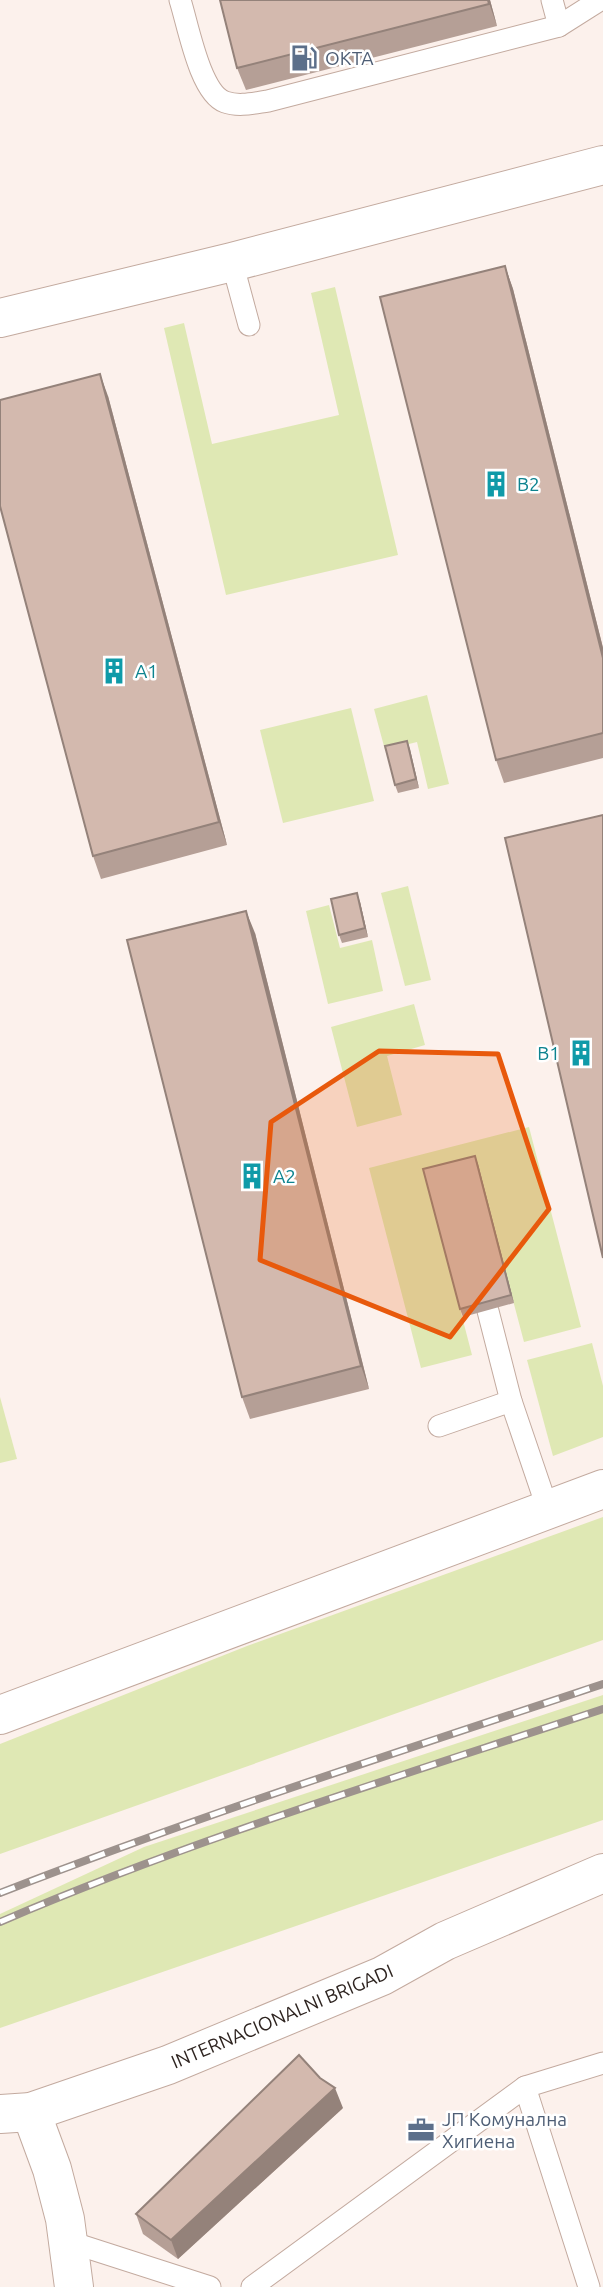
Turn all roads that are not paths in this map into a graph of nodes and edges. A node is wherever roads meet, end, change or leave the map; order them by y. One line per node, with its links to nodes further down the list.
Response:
1 (180, 0): 4 (lane)
2 (552, 0): 4 (lane)
3 (600, 0): 4 (lane)
4 (559, 26)
5 (603, 165): 6 (street)
6 (232, 262): 7 (street); 8 (lane)
7 (0, 318)
8 (249, 325)
9 (488, 1311): 10 (lane)
10 (511, 1401): 11 (lane); 13 (lane)
11 (439, 1426)
12 (603, 1489): 13 (street)
13 (548, 1510): 14 (street)
14 (0, 1715)
15 (603, 1873): 18 (street, INTERNACIONALNI BRIGADI)
16 (603, 2063): 17 (lane)
17 (525, 2087): 23 (lane); 24 (lane)
18 (15, 2113): 19 (street); 20 (street)
19 (0, 2141)
20 (67, 2241): 21 (street); 22 (lane)
21 (74, 2287)
22 (210, 2287)
23 (251, 2287)
24 (589, 2287)

